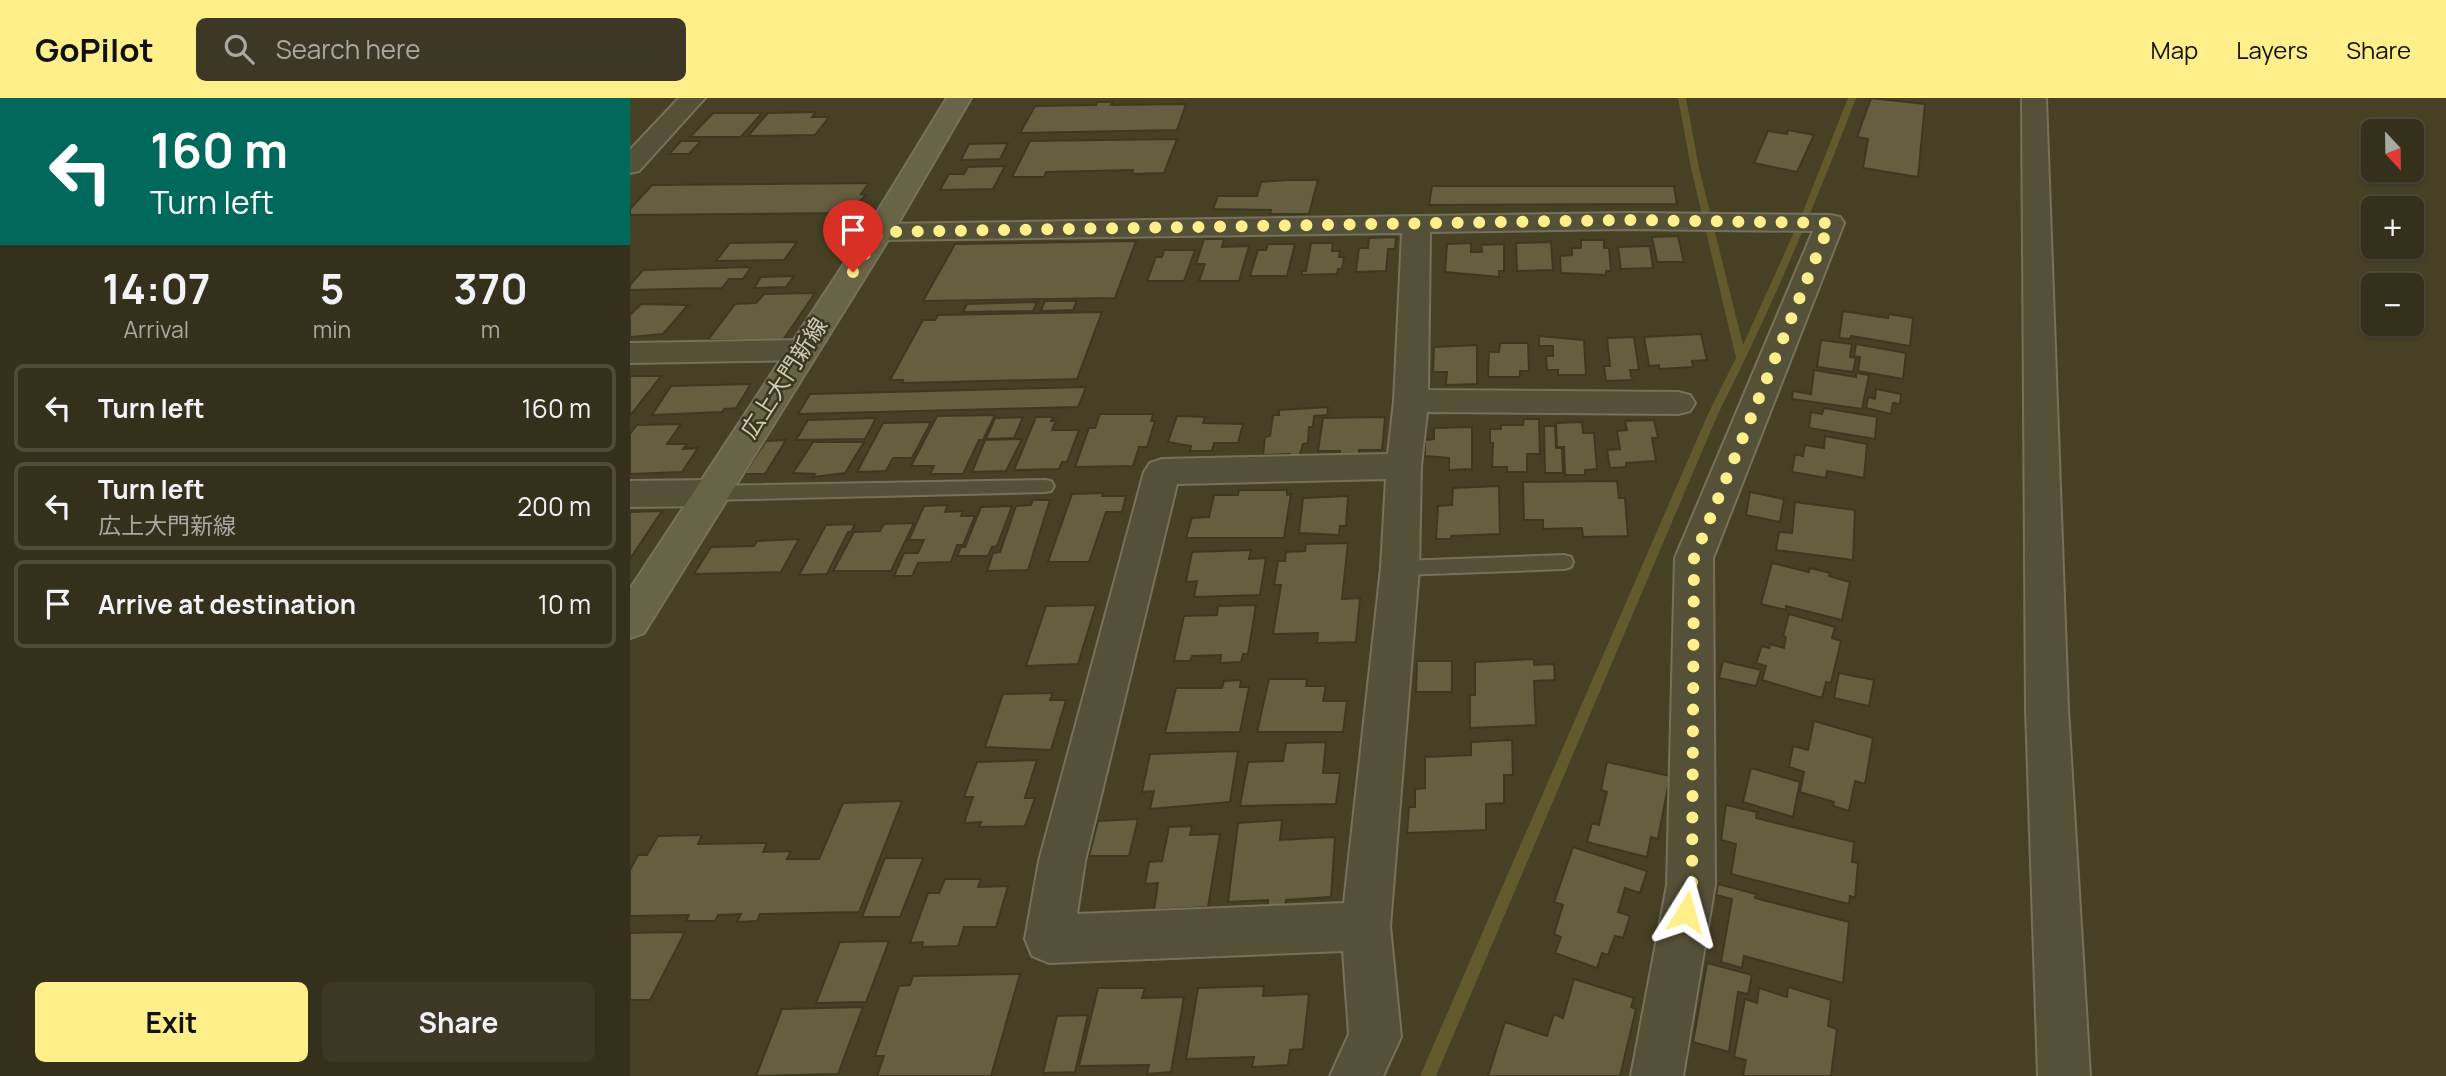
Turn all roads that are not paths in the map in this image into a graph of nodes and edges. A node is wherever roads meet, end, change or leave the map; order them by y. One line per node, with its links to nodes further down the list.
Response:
1 (693, 98): 5 (street)
2 (959, 98): 8 (main road, 広上大門新線)
3 (2034, 98): 23 (street)
4 (630, 127): 5 (street)
5 (666, 127): 6 (street)
6 (630, 165)
7 (1416, 225): 8 (street); 11 (street); 22 (street)
8 (879, 232): 9 (main road, 広上大門新線)
9 (802, 350): 10 (street); 15 (main road, 広上大門新線)
10 (630, 353)
11 (1411, 401): 12 (street); 13 (street)
12 (1678, 403)
13 (1404, 466): 18 (street); 20 (street)
14 (1045, 486): 15 (lane)
15 (710, 493): 16 (street); 19 (main road, 広上大門新線)
16 (630, 494)
17 (1564, 562): 18 (lane)
18 (1400, 568): 20 (street)
19 (630, 622)
20 (1366, 926): 21 (street)
21 (1356, 1076)
22 (1657, 1076)
23 (2064, 1076)

